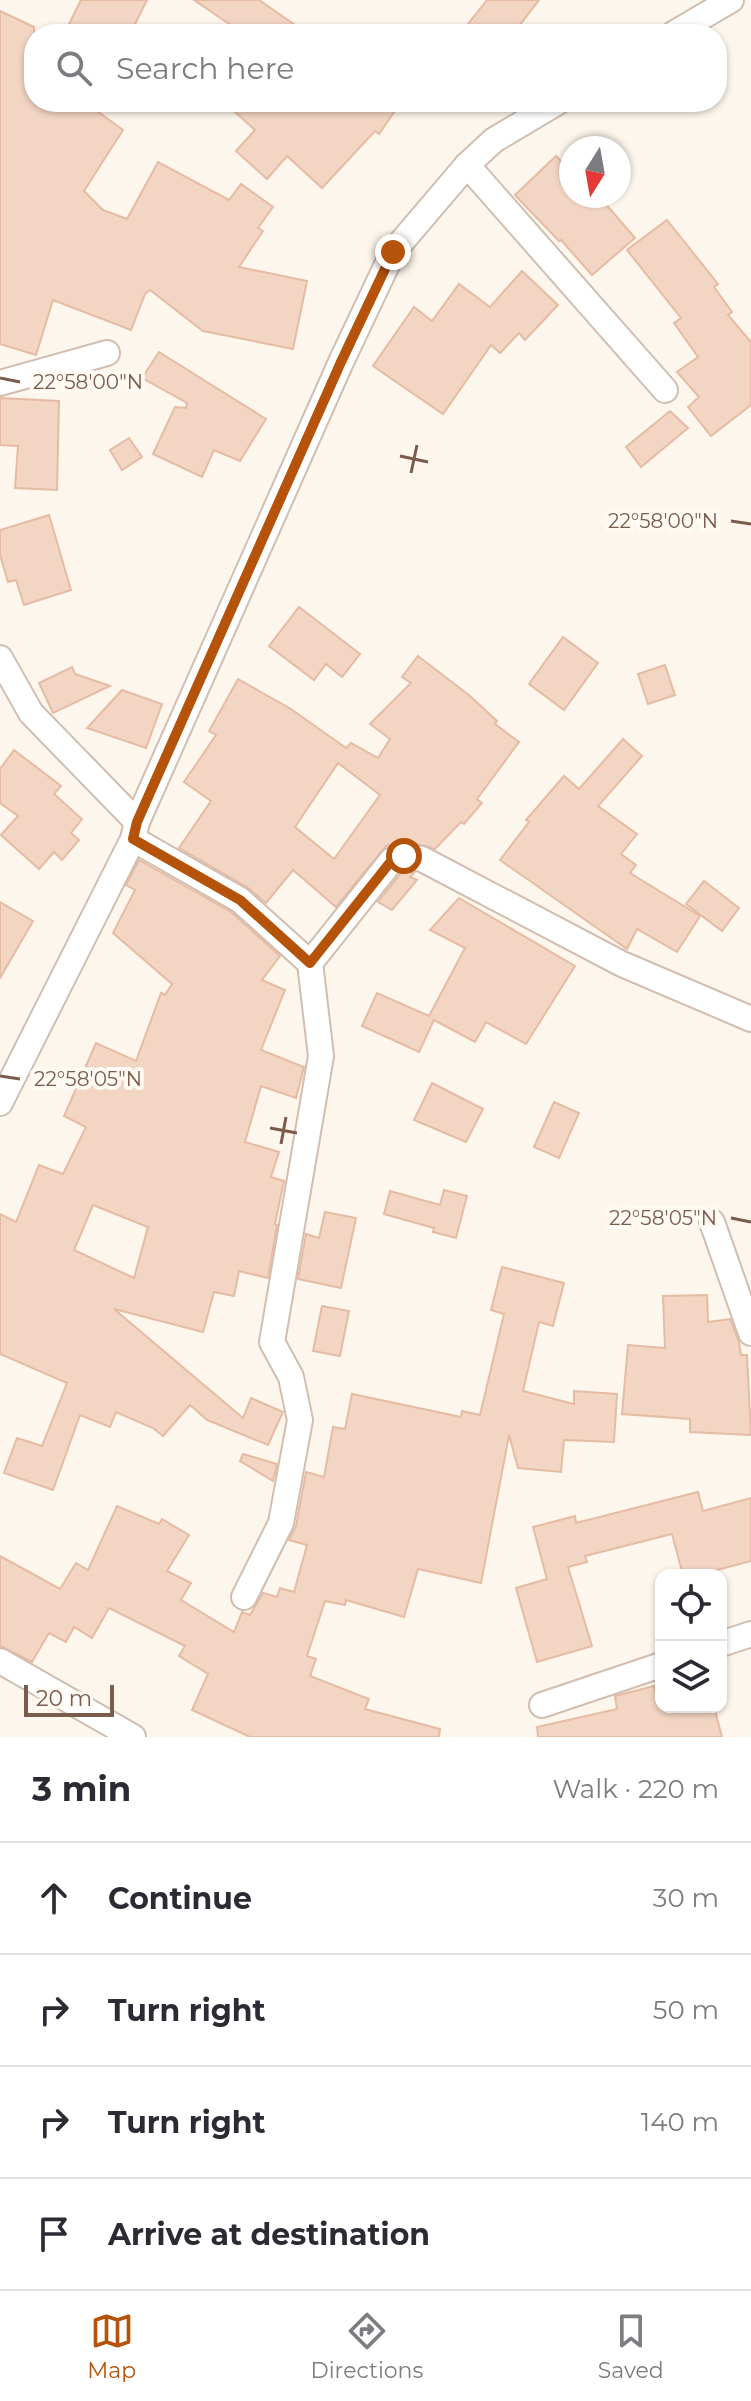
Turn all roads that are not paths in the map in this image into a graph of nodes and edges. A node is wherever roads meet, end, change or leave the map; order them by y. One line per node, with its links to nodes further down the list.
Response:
1 (731, 0): 2 (street)
2 (690, 24)
3 (541, 112): 4 (street)
4 (467, 165): 7 (street); 9 (street)
5 (107, 353): 6 (street)
6 (0, 383)
7 (665, 390)
8 (0, 658): 9 (street)
9 (135, 830): 10 (street); 12 (street)
10 (310, 963): 11 (street); 15 (street)
11 (751, 1019)
12 (0, 1103)
13 (712, 1222): 14 (street)
14 (751, 1333)
15 (244, 1597)
16 (751, 1634): 17 (street)
17 (727, 1642)
18 (0, 1661): 21 (street)
19 (655, 1667): 20 (street)
20 (542, 1705)
21 (133, 1737)

